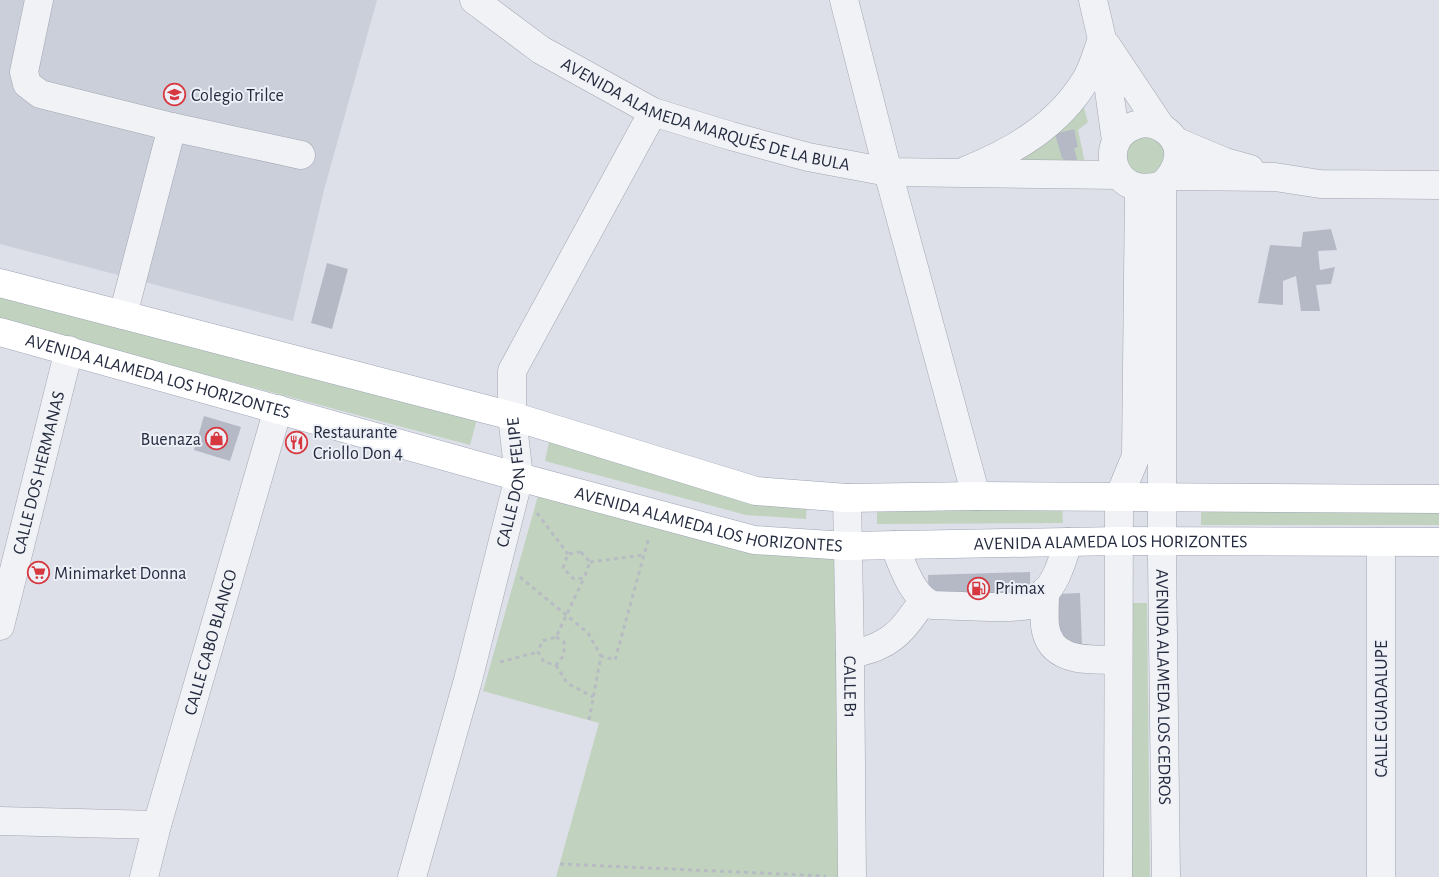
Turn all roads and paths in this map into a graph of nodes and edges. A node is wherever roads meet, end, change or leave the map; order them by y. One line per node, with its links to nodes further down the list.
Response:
1 (39, 0): 7 (street)
2 (474, 0): 6 (street, AVENIDA ALAMEDA MARQUÉS DE LA BULA)
3 (844, 0): 11 (street)
4 (1093, 0): 5 (street)
5 (1102, 39): 8 (street); 9 (street); 12 (street, AVENIDA ALAMEDA MARQUÉS DE LA BULA)
6 (652, 112): 11 (street, AVENIDA ALAMEDA MARQUÉS DE LA BULA); 21 (street, CALLE DON FELIPE)
7 (172, 127): 10 (street); 17 (street)
8 (1168, 134): 9 (street); 13 (street, AVENIDA ALAMEDA MARQUÉS DE LA BULA); 14 (street)
9 (1116, 141): 14 (street)
10 (301, 155)
11 (888, 172): 12 (street, AVENIDA ALAMEDA MARQUÉS DE LA BULA); 23 (street)
12 (958, 174): 14 (street, AVENIDA ALAMEDA MARQUÉS DE LA BULA)
13 (1275, 177): 14 (street, AVENIDA ALAMEDA MARQUÉS DE LA BULA); 15 (street, AVENIDA ALAMEDA MARQUÉS DE LA BULA)
14 (1148, 181): 24 (street); 25 (street, AVENIDA ALAMEDA LOS CEDROS)
15 (1439, 185)
16 (0, 283): 17 (main road, AVENIDA ALAMEDA LOS HORIZONTES)
17 (123, 315): 21 (main road, AVENIDA ALAMEDA LOS HORIZONTES)
18 (0, 332): 19 (main road, AVENIDA ALAMEDA LOS HORIZONTES)
19 (68, 350): 20 (main road, AVENIDA ALAMEDA LOS HORIZONTES); 38 (street, CALLE DOS HERMANAS)
20 (278, 409): 22 (main road, AVENIDA ALAMEDA LOS HORIZONTES); 56 (street, CALLE CABO BLANCO)
21 (512, 416): 22 (street, CALLE DON FELIPE); 26 (main road, AVENIDA ALAMEDA LOS HORIZONTES)
22 (516, 488): 35 (main road, AVENIDA ALAMEDA LOS HORIZONTES); 36 (path); 60 (street, CALLE DON FELIPE)
23 (976, 496): 24 (main road, AVENIDA ALAMEDA LOS HORIZONTES); 26 (main road, AVENIDA ALAMEDA LOS HORIZONTES)
24 (1118, 497): 25 (main road, AVENIDA ALAMEDA LOS HORIZONTES); 29 (street)
25 (1162, 497): 27 (main road, AVENIDA ALAMEDA LOS HORIZONTES); 30 (street, AVENIDA ALAMEDA LOS CEDROS)
26 (847, 498): 35 (street, CALLE B1)
27 (1439, 499)
28 (650, 533): 37 (path)
29 (1118, 541): 30 (main road, AVENIDA ALAMEDA LOS HORIZONTES); 31 (main road, AVENIDA ALAMEDA LOS HORIZONTES); 50 (street)
30 (1162, 541): 32 (main road, AVENIDA ALAMEDA LOS HORIZONTES); 64 (street, AVENIDA ALAMEDA LOS CEDROS)
31 (1068, 542): 34 (main road, AVENIDA ALAMEDA LOS HORIZONTES); 42 (street)
32 (1381, 542): 33 (main road, AVENIDA ALAMEDA LOS HORIZONTES); 65 (street, CALLE GUADALUPE)
33 (1439, 542)
34 (894, 545): 35 (main road, AVENIDA ALAMEDA LOS HORIZONTES); 43 (street)
35 (847, 546): 48 (street, CALLE B1)
36 (568, 554): 39 (path); 41 (path)
37 (644, 555): 39 (path); 49 (path)
38 (8, 556): 45 (street, CALLE DOS HERMANAS)
39 (590, 562): 41 (path)
40 (518, 576): 44 (path)
41 (584, 578): 44 (path)
42 (1045, 591): 43 (street); 50 (street)
43 (923, 601): 48 (street)
44 (567, 614): 46 (path); 49 (path)
45 (0, 626)
46 (556, 637): 47 (path); 52 (path)
47 (538, 652): 51 (path); 52 (path)
48 (850, 654): 62 (street, CALLE B1)
49 (601, 656): 53 (path)
50 (1118, 660): 63 (street)
51 (500, 662)
52 (556, 666): 53 (path)
53 (593, 697): 54 (path)
54 (589, 720)
55 (0, 821): 56 (street)
56 (157, 825): 59 (street, CALLE CABO BLANCO)
57 (560, 864): 58 (path)
58 (715, 871): 61 (path); 62 (path)
59 (144, 877)
60 (412, 877)
61 (715, 877)
62 (841, 877)
63 (1118, 877)
64 (1166, 877)
65 (1381, 877)

